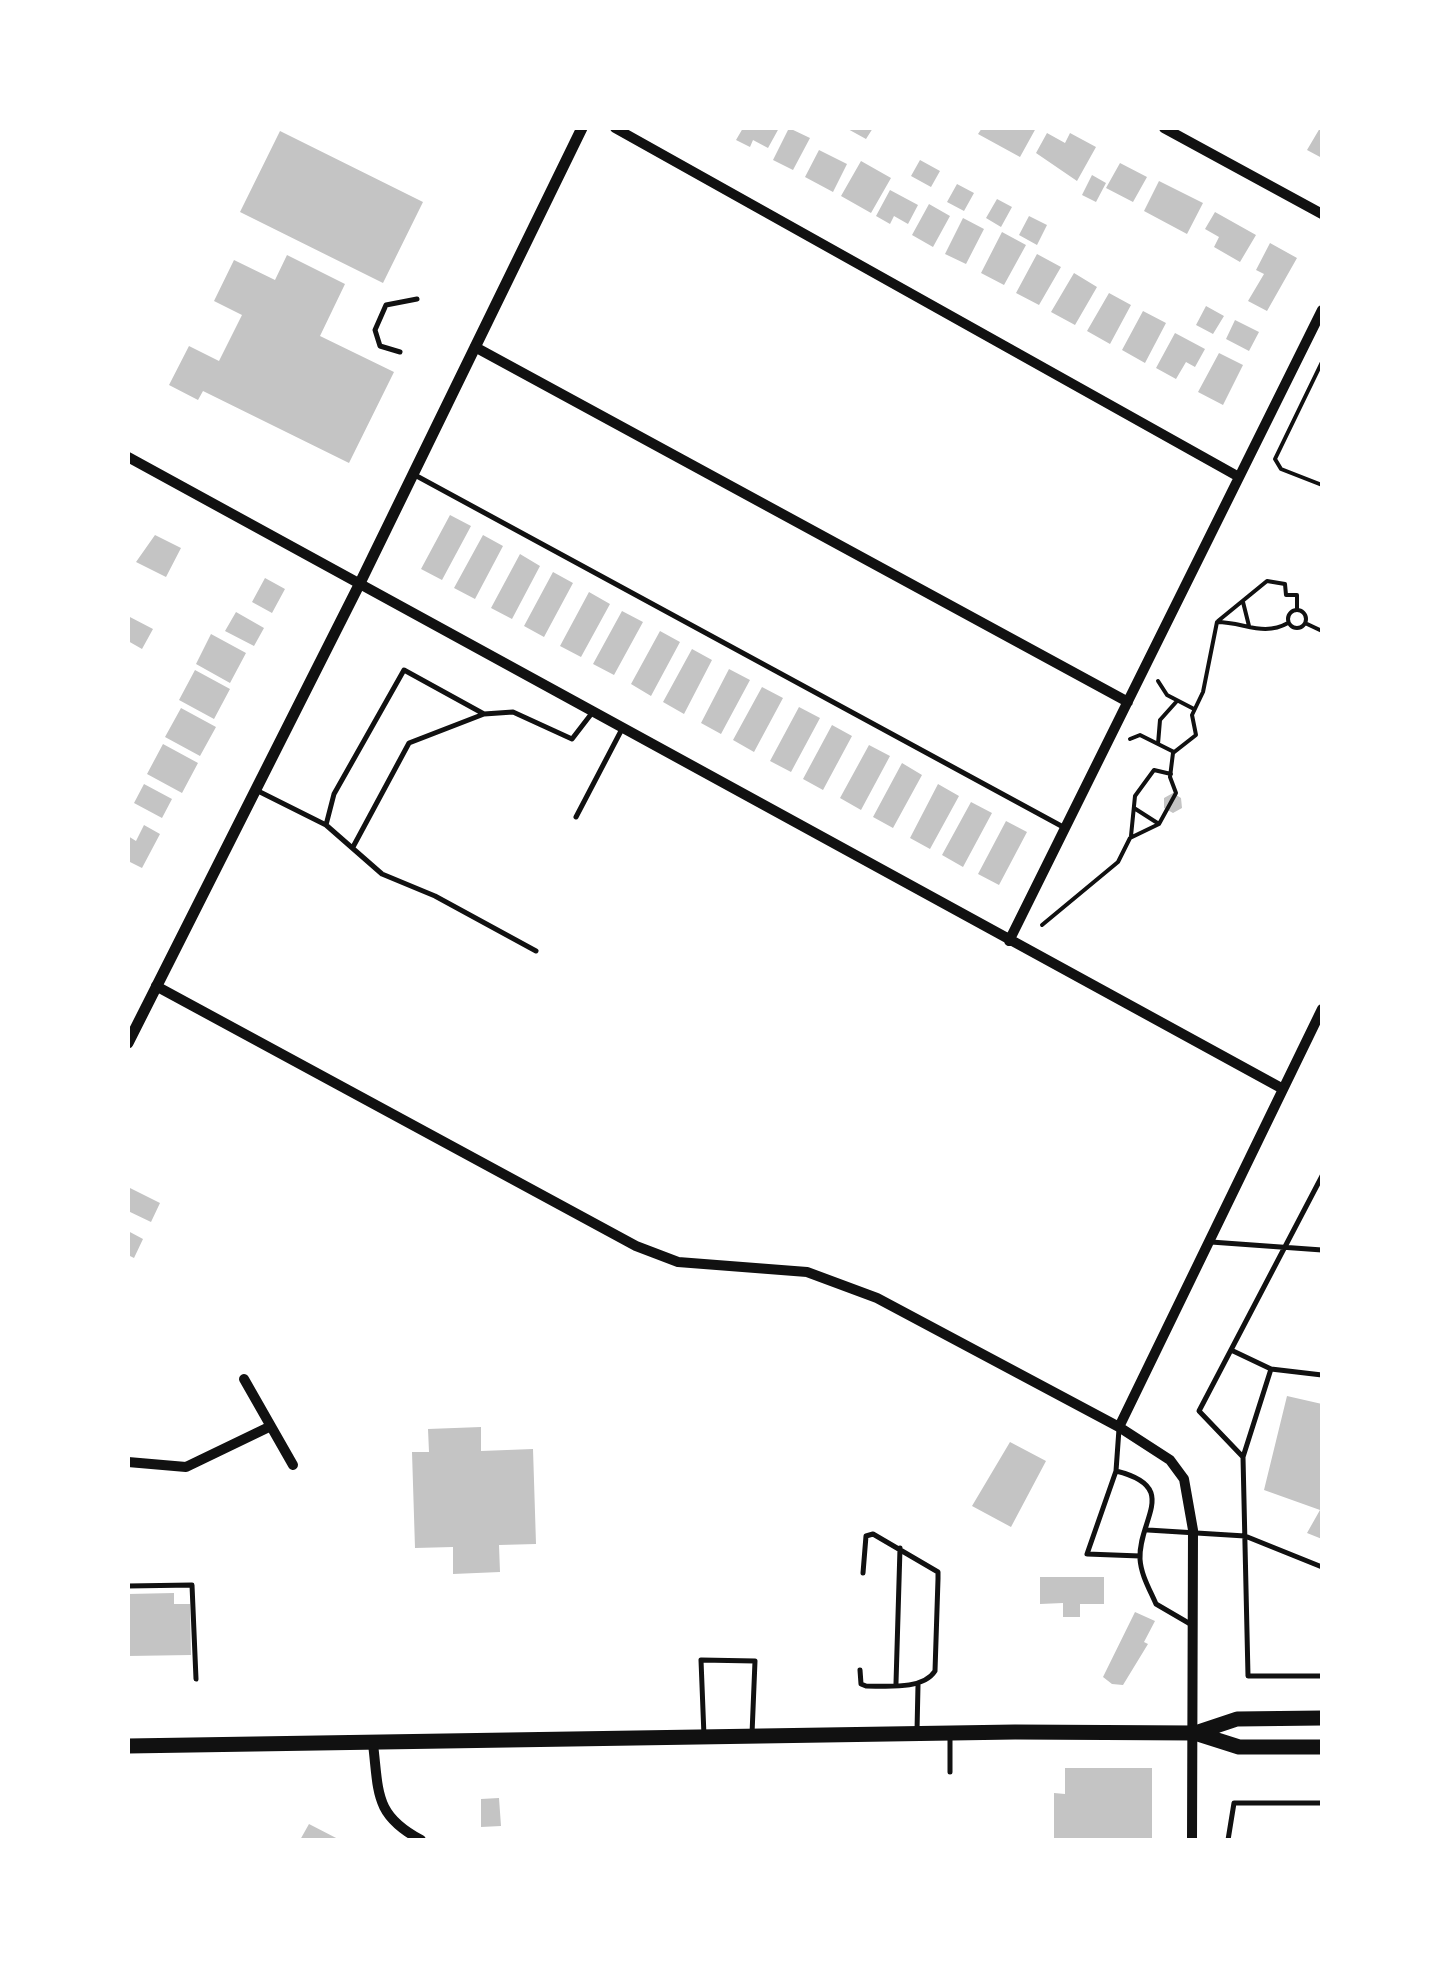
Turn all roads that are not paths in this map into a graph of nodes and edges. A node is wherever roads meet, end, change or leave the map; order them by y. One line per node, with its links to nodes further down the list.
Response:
1 (582, 128): 7 (street)
2 (614, 128): 11 (street)
3 (1164, 128): 4 (street)
4 (1322, 214)
5 (418, 299): 8 (lane)
6 (1322, 310): 11 (street)
7 (475, 347): 10 (street); 13 (street)
8 (400, 352)
9 (128, 457): 12 (street)
10 (413, 474): 12 (street); 20 (lane)
11 (1239, 478): 13 (street)
12 (359, 585): 14 (street); 17 (street)
13 (1128, 702): 20 (street)
14 (592, 712): 15 (lane); 16 (street)
15 (484, 714): 19 (lane); 21 (lane)
16 (622, 729): 18 (lane); 22 (street)
17 (255, 790): 19 (lane); 24 (street)
18 (576, 817)
19 (326, 826): 21 (lane)
20 (1065, 828): 22 (street)
21 (353, 847): 23 (lane)
22 (1009, 941): 27 (street)
23 (536, 951)
24 (156, 986): 26 (street); 37 (street)
25 (1322, 1009): 27 (street)
26 (128, 1043)
27 (1283, 1089): 29 (street)
28 (1322, 1176): 30 (lane)
29 (1209, 1242): 30 (lane); 37 (street)
30 (1286, 1248): 31 (lane); 32 (lane)
31 (1322, 1250)
32 (1231, 1350): 33 (lane); 38 (lane)
33 (1270, 1369): 34 (lane); 38 (lane)
34 (1322, 1375)
35 (244, 1379): 36 (street)
36 (269, 1427): 39 (street); 40 (street)
37 (1119, 1427): 41 (lane); 43 (street)
38 (1244, 1457): 44 (lane)
39 (128, 1462)
40 (293, 1465)
41 (1116, 1470): 42 (lane); 46 (lane)
42 (1148, 1530): 43 (lane); 46 (lane)
43 (1193, 1530): 44 (lane); 50 (street)
44 (1245, 1536): 47 (lane); 52 (lane)
45 (900, 1548): 48 (lane); 54 (lane); 55 (lane)
46 (1140, 1556): 50 (lane)
47 (1322, 1567)
48 (863, 1572)
49 (128, 1586): 53 (lane)
50 (1194, 1626): 58 (street)
51 (860, 1670): 54 (lane)
52 (1322, 1676)
53 (196, 1679)
54 (896, 1683): 55 (lane)
55 (918, 1685): 59 (lane)
56 (1322, 1718): 58 (main road)
57 (950, 1733): 58 (main road); 59 (main road); 65 (lane)
58 (1194, 1733): 64 (main road); 68 (street)
59 (917, 1734): 60 (main road)
60 (752, 1737): 61 (main road); 61 (lane)
61 (704, 1738): 62 (main road)
62 (374, 1744): 63 (main road); 67 (street)
63 (128, 1746)
64 (1322, 1747)
65 (950, 1772)
66 (1322, 1803): 69 (lane)
67 (421, 1840)
68 (1192, 1840)
69 (1228, 1840)

